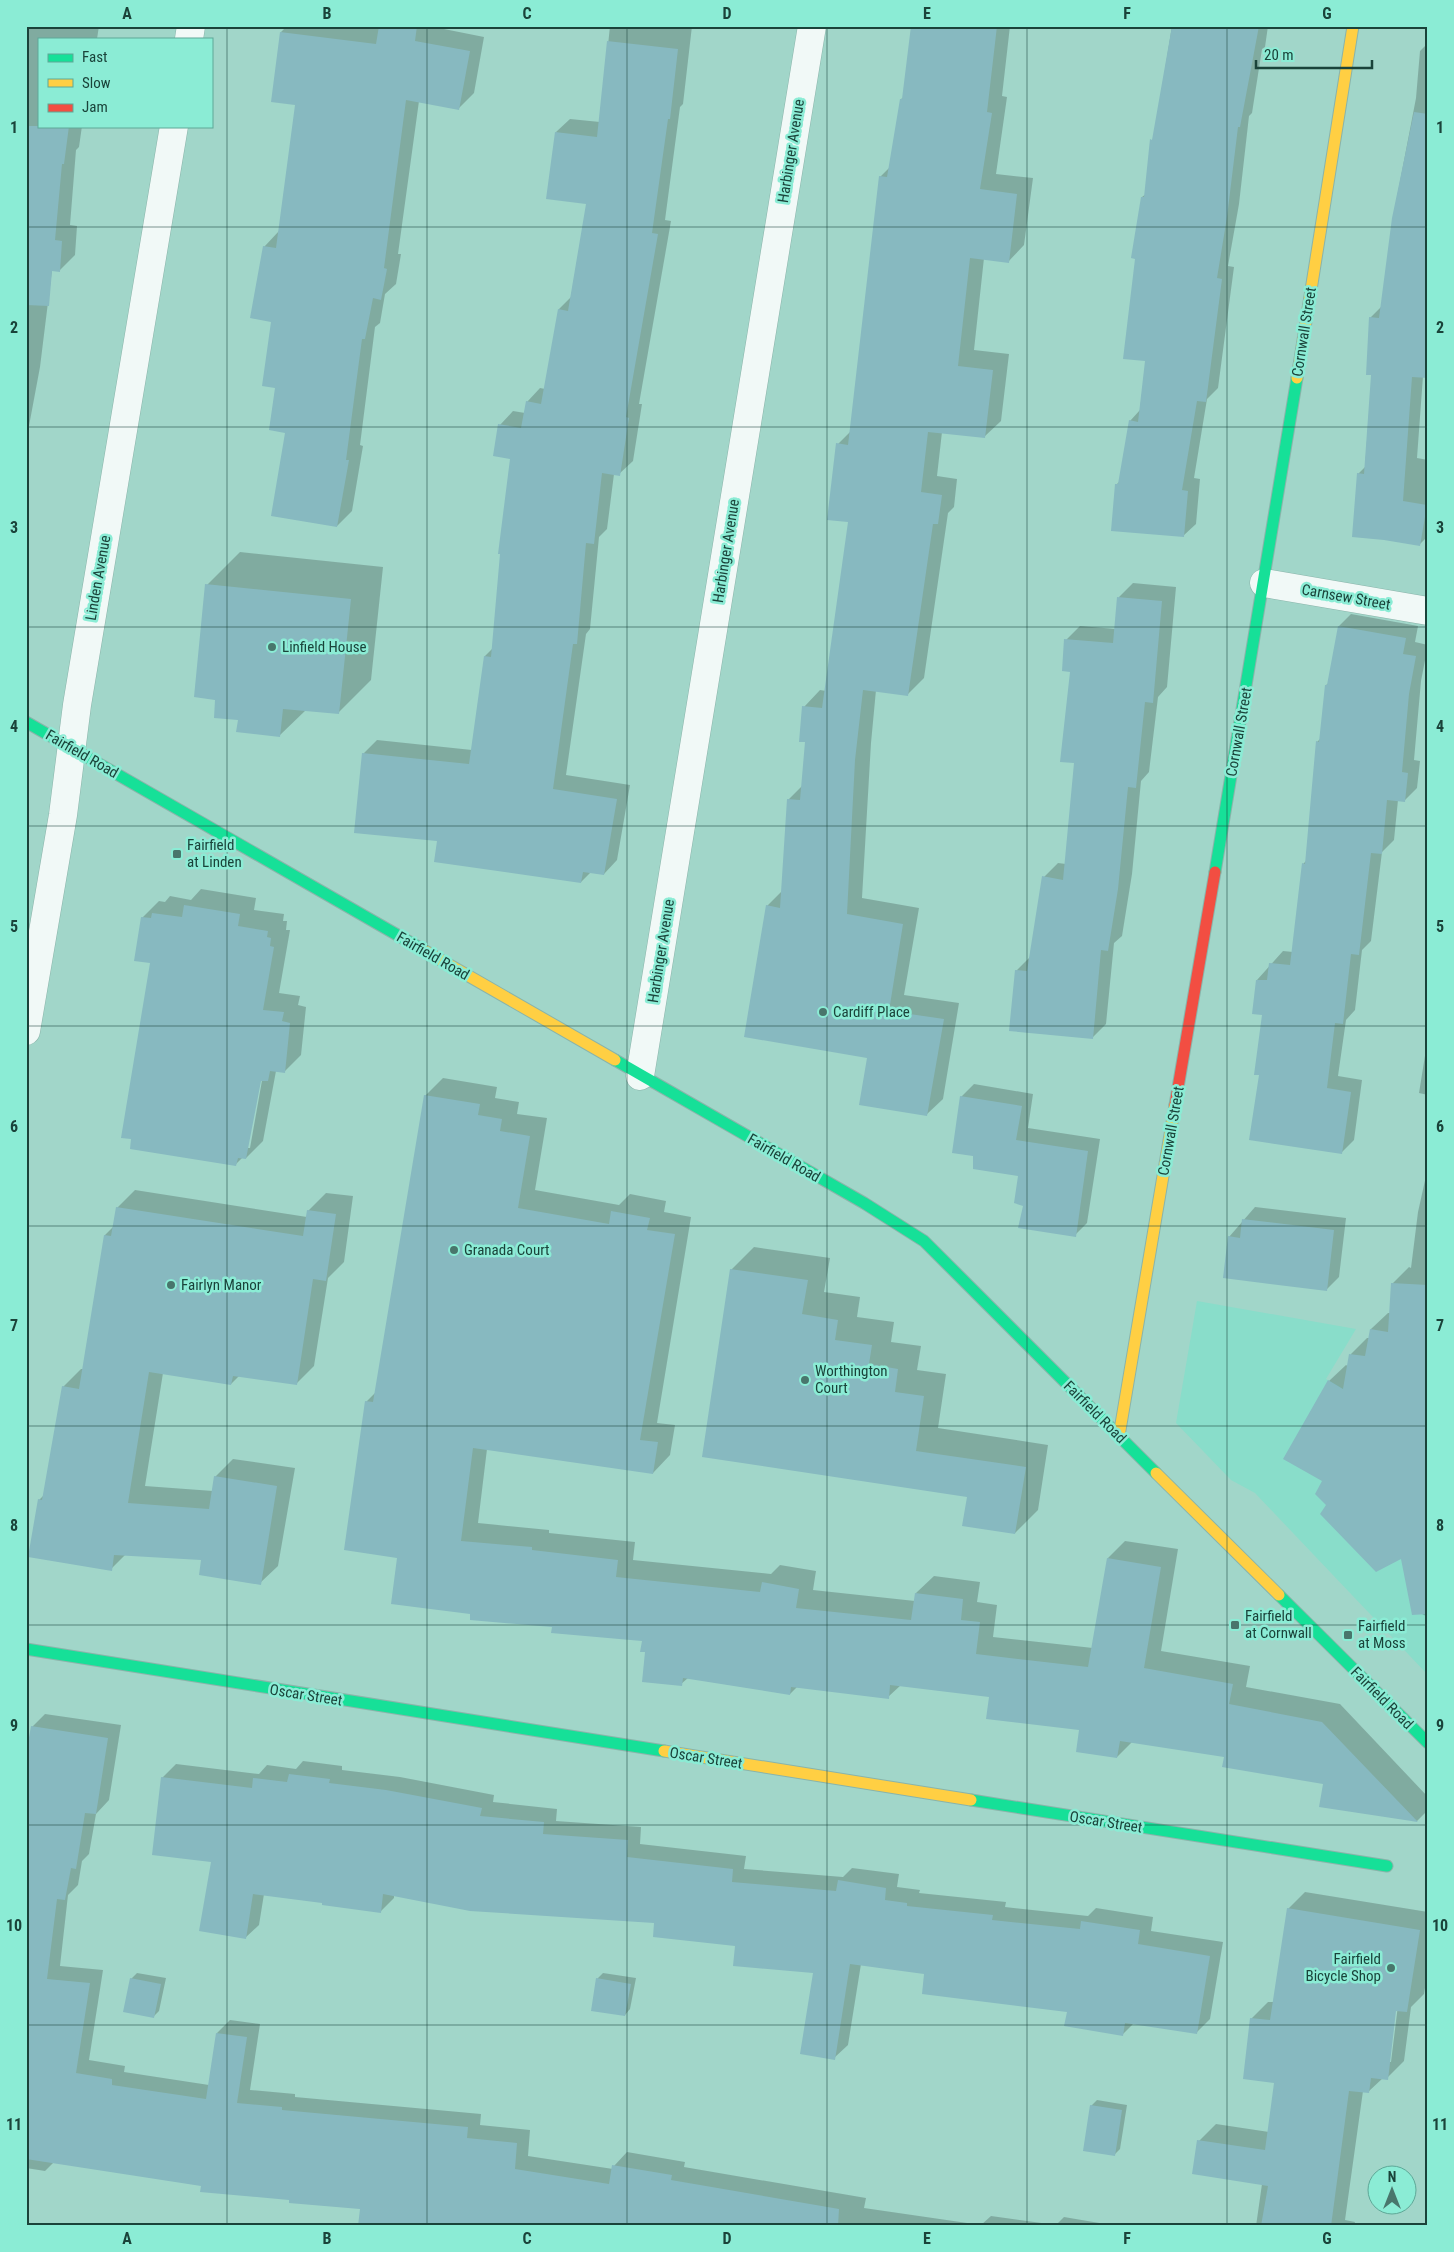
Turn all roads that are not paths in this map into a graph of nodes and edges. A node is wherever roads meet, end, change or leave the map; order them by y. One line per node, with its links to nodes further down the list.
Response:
1 (812, 26): 9 (street, Harbinger Avenue)
2 (1354, 26): 4 (street, Cornwall Street)
3 (174, 128): 7 (street, Linden Avenue)
4 (1264, 583): 5 (street, Carnsew Street); 10 (street, Cornwall Street)
5 (1428, 611)
6 (26, 722): 7 (street, Fairfield Road)
7 (72, 749): 8 (street, Linden Avenue); 9 (street, Fairfield Road)
8 (26, 1031)
9 (640, 1076): 10 (street, Fairfield Road)
10 (1119, 1436): 12 (street, Fairfield Road)
11 (26, 1649): 13 (street, Oscar Street)
12 (1428, 1743)
13 (1387, 1866)

